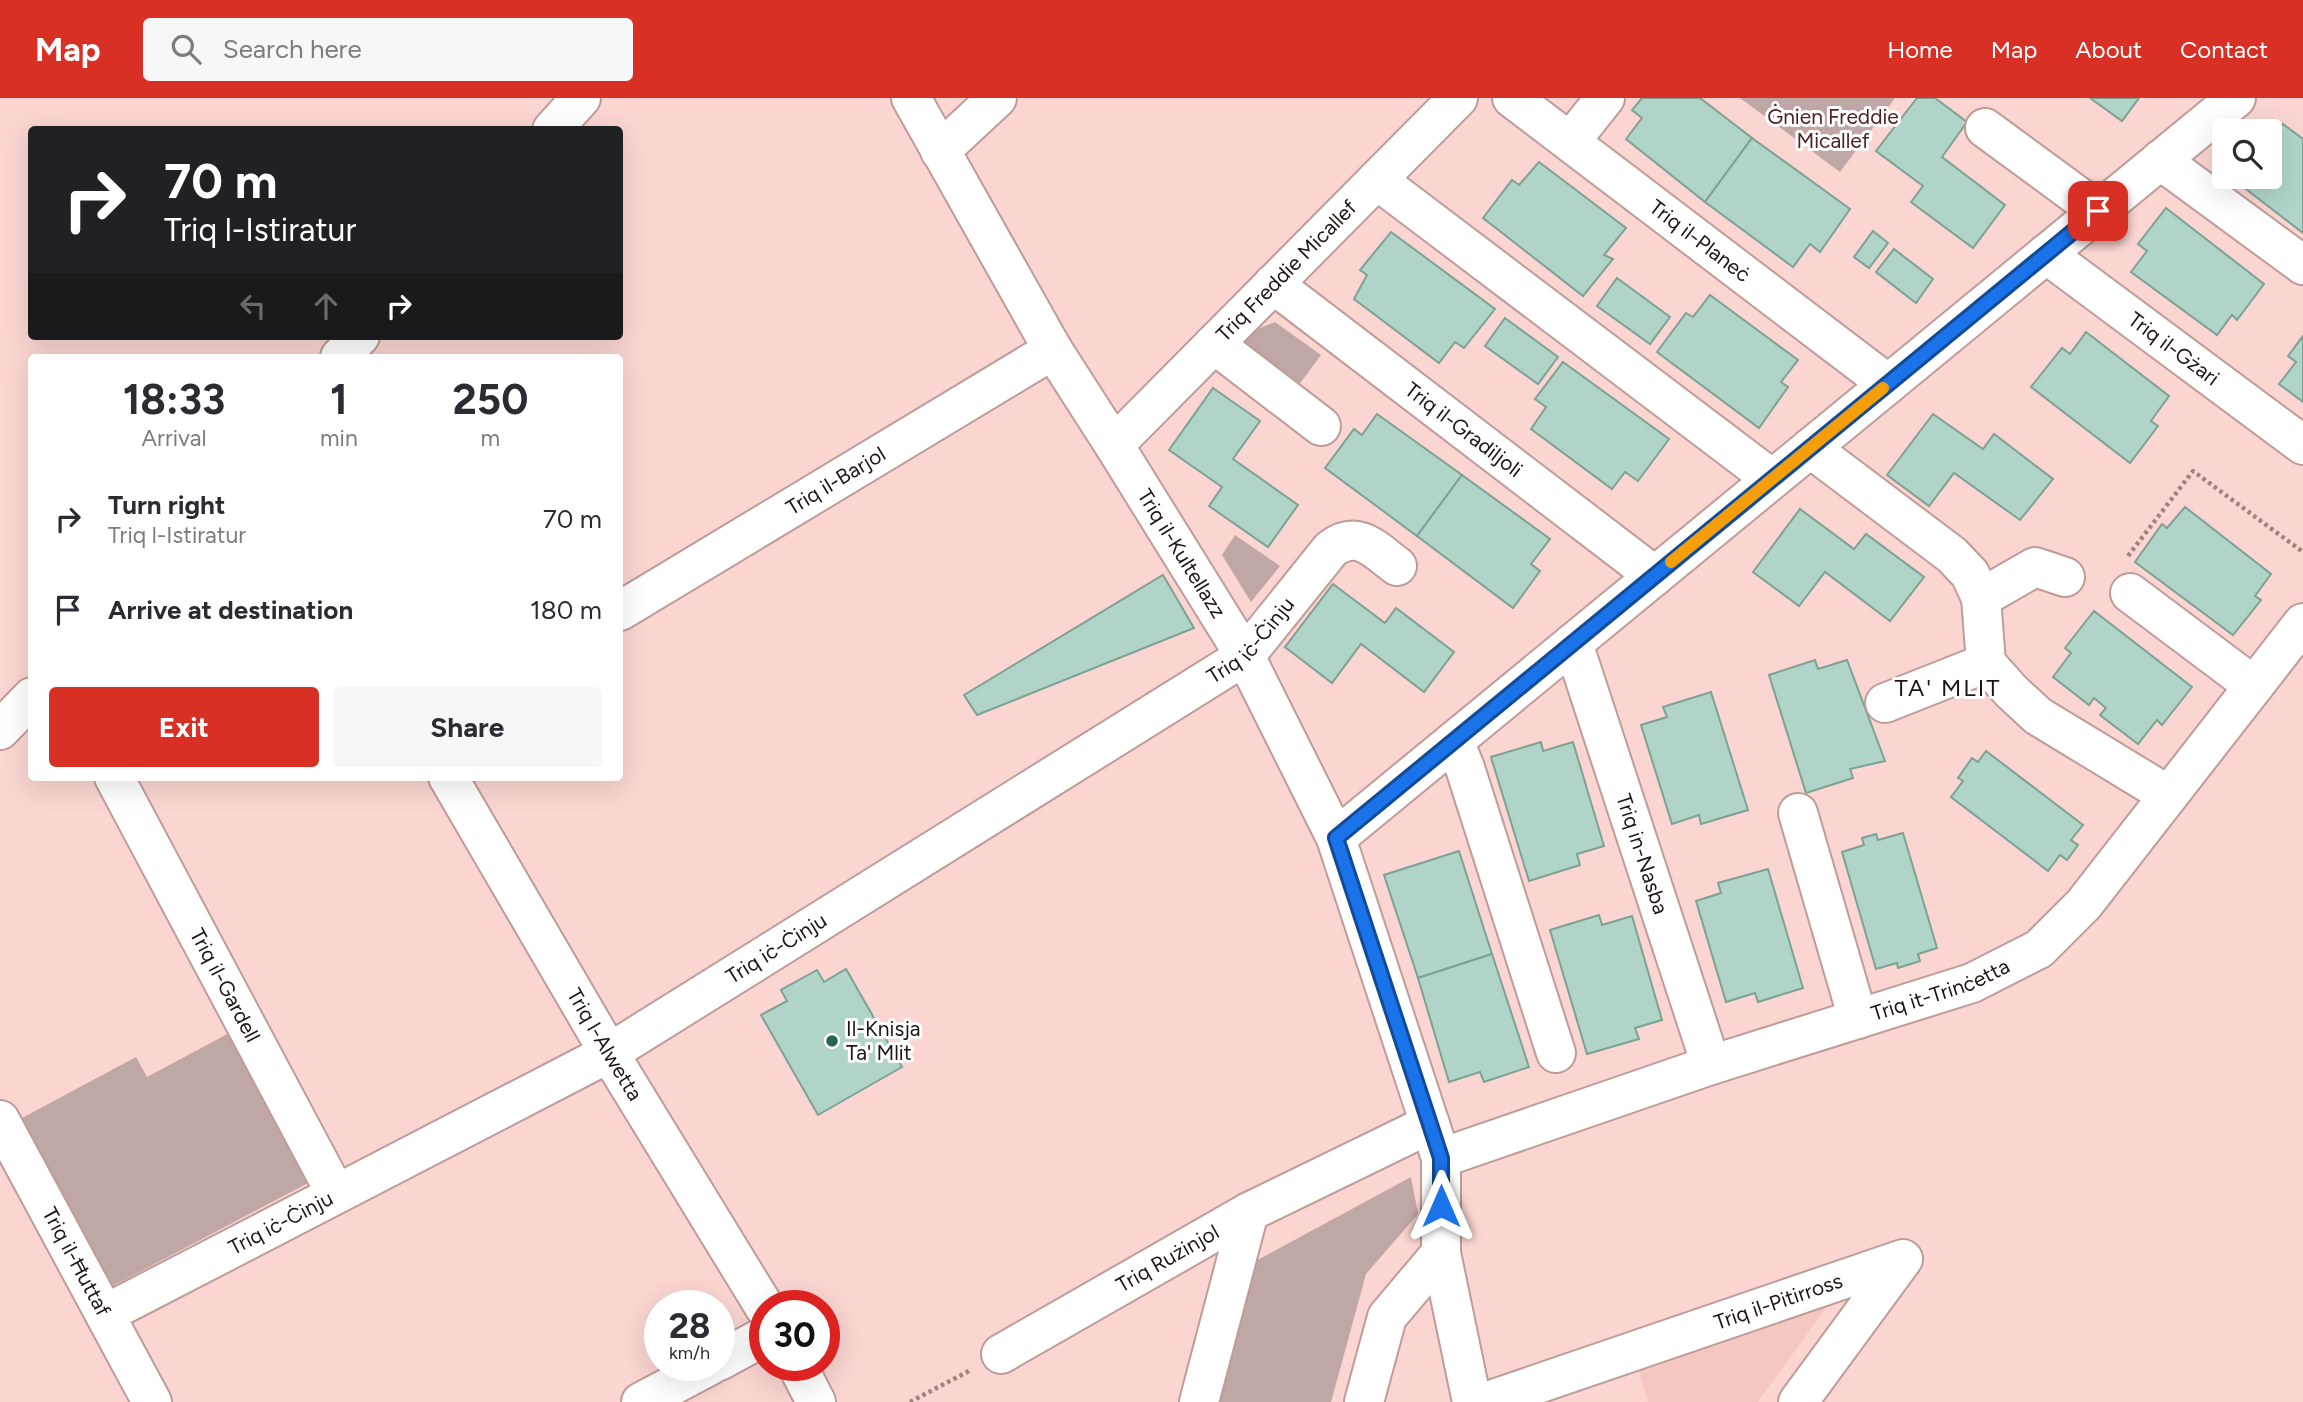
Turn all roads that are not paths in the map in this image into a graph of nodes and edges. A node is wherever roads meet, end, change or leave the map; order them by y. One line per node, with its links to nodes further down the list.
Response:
1 (581, 98): 8 (street)
2 (911, 98): 11 (street, Triq il-Kultellazz)
3 (997, 98): 11 (street)
4 (1458, 98): 13 (street, Triq Freddie Micallef)
5 (1512, 98): 10 (street, Triq il-Planeċ)
6 (1605, 98): 10 (street)
7 (2236, 98): 12 (street)
8 (555, 126)
9 (1985, 128): 14 (street)
10 (1570, 142): 22 (street, Triq il-Planeċ)
11 (940, 151): 20 (street, Triq il-Kultellazz)
12 (2160, 160): 14 (street); 16 (street)
13 (1377, 180): 17 (street, Triq Freddie Micallef); 27 (street)
14 (2098, 211): 15 (street)
15 (2046, 254): 22 (street); 25 (street, Triq il-Gżari)
16 (2303, 265)
17 (1273, 284): 19 (street, Triq Freddie Micallef); 30 (street, Triq il-Gradiljoli)
18 (356, 340): 21 (street)
19 (1214, 344): 23 (street); 24 (street, Triq Freddie Micallef)
20 (1053, 349): 24 (street, Triq il-Kultellazz); 33 (street, Triq il-Barjol)
21 (343, 354)
22 (1888, 384): 26 (street)
23 (1321, 426)
24 (1115, 445): 36 (street, Triq il-Kultellazz)
25 (2303, 445)
26 (1810, 448): 27 (street); 32 (street)
27 (1772, 479): 30 (street)
28 (1397, 566): 36 (street, Triq iċ-Ċinju)
29 (2129, 575): 38 (street)
30 (1655, 576): 35 (street)
31 (2065, 577): 32 (street)
32 (1981, 598): 37 (street)
33 (623, 609)
34 (2303, 623): 38 (street, Triq it-Trinċetta)
35 (1573, 643): 42 (street); 51 (street, Triq in-Nasba)
36 (1245, 656): 47 (street, Triq il-Kultellazz); 50 (street, Triq iċ-Ċinju)
37 (1986, 663): 40 (street); 45 (street)
38 (2254, 686): 45 (street, Triq it-Trinċetta)
39 (28, 701): 41 (street)
40 (1885, 703)
41 (0, 730)
42 (1454, 741): 47 (street); 49 (street)
43 (116, 781): 54 (street, Triq il-Gardell)
44 (451, 781): 50 (street, Triq l-Alwetta)
45 (2168, 795): 48 (street, Triq it-Trinċetta)
46 (1798, 813): 48 (street)
47 (1336, 838): 53 (street, Triq il-Kultellazz)
48 (1858, 1018): 51 (street, Triq it-Trinċetta)
49 (1556, 1052)
50 (609, 1053): 54 (street, Triq iċ-Ċinju); 57 (street, Triq l-Alwetta)
51 (1711, 1065): 53 (street, Triq it-Trinċetta)
52 (0, 1120): 58 (street, Triq il-Ħuttaf)
53 (1435, 1141): 55 (street, Triq Rużinjol); 56 (street, Triq il-Kultellazz)
54 (336, 1194): 58 (street, Triq iċ-Ċinju)
55 (1249, 1212): 59 (street, Triq Rużinjol); 65 (street)
56 (1441, 1253): 66 (street); 67 (street, Triq il-Kultellazz)
57 (754, 1290)
58 (105, 1314): 62 (street, Triq il-Ħuttaf)
59 (1001, 1354)
60 (681, 1381): 63 (street)
61 (805, 1381): 64 (street)
62 (152, 1402)
63 (641, 1402)
64 (816, 1402)
65 (1199, 1402)
66 (1364, 1402)
67 (1472, 1402)
68 (1485, 1402): 69 (street, Triq il-Pitirross)
69 (1798, 1402)

